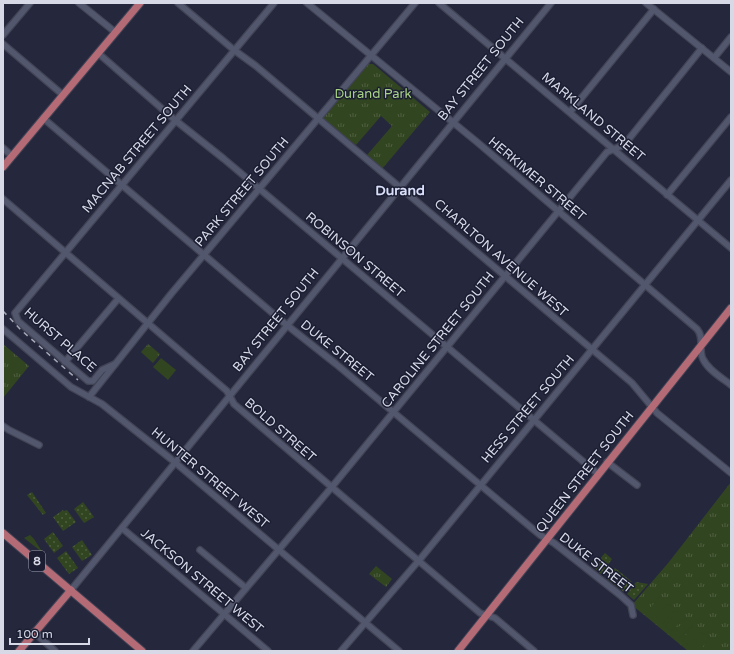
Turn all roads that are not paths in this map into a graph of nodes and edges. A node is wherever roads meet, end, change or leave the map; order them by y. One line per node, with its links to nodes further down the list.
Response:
1 (30, 3): 13 (street)
2 (79, 3): 12 (street)
3 (140, 3): 12 (main road)
4 (178, 3): 17 (street, CHARLTON AVENUE WEST)
5 (274, 3): 17 (street, MACNAB STREET SOUTH)
6 (307, 3): 19 (street, HERKIMER STREET)
7 (415, 3): 19 (street, PARK STREET SOUTH)
8 (439, 3): 20 (street, MARKLAND STREET)
9 (551, 3): 20 (street, BAY STREET SOUTH)
10 (648, 3): 11 (street)
11 (654, 9): 16 (street); 24 (street)
12 (114, 32): 18 (main road)
13 (3, 35)
14 (731, 37): 21 (street)
15 (3, 44): 23 (street)
16 (702, 48): 21 (street); 31 (street, CAROLINE STREET SOUTH)
17 (234, 50): 27 (street, CHARLTON AVENUE WEST); 28 (street, MACNAB STREET SOUTH)
18 (98, 53): 23 (main road); 28 (street, ROBINSON STREET)
19 (372, 55): 27 (street, PARK STREET SOUTH); 29 (street, HERKIMER STREET)
20 (506, 58): 24 (street, MARKLAND STREET); 29 (street, BAY STREET SOUTH)
21 (714, 58): 22 (street)
22 (731, 72)
23 (62, 95): 26 (main road)
24 (570, 112): 31 (street, MARKLAND STREET)
25 (731, 117): 38 (street)
26 (43, 118): 32 (main road); 35 (street, DUKE STREET)
27 (318, 118): 36 (street, CHARLTON AVENUE WEST); 37 (street, PARK STREET SOUTH)
28 (175, 120): 35 (street, MACNAB STREET SOUTH); 37 (street, ROBINSON STREET)
29 (453, 122): 36 (street, BAY STREET SOUTH); 40 (street, HERKIMER STREET)
30 (3, 148): 32 (street)
31 (615, 150): 38 (street, MARKLAND STREET); 40 (street, CAROLINE STREET SOUTH)
32 (12, 156): 33 (main road)
33 (3, 167)
34 (731, 180): 41 (street, HESS STREET SOUTH)
35 (121, 185): 43 (street, MACNAB STREET SOUTH); 44 (street, DUKE STREET)
36 (400, 188): 45 (street, BAY STREET SOUTH); 46 (street, CHARLTON AVENUE WEST)
37 (259, 189): 44 (street, PARK STREET SOUTH); 45 (street, ROBINSON STREET)
38 (668, 195): 41 (street, MARKLAND STREET)
39 (3, 199): 43 (street, BOLD STREET)
40 (557, 211): 46 (street, CAROLINE STREET SOUTH); 47 (street, HERKIMER STREET)
41 (698, 220): 42 (street, MARKLAND STREET); 47 (street, HESS STREET SOUTH)
42 (731, 248)
43 (65, 252): 48 (street, BOLD STREET); 50 (street, MACNAB STREET SOUTH)
44 (204, 256): 51 (street, PARK STREET SOUTH); 52 (street, DUKE STREET)
45 (342, 258): 52 (street, BAY STREET SOUTH); 55 (street, ROBINSON STREET)
46 (505, 275): 55 (street, CAROLINE STREET SOUTH); 56 (street, CHARLTON AVENUE WEST)
47 (645, 285): 54 (street, HERKIMER STREET); 56 (street, HESS STREET SOUTH)
48 (118, 299): 51 (street, BOLD STREET); 57 (street)
49 (731, 308): 54 (main road, QUEEN STREET SOUTH)
50 (16, 309): 57 (street, HURST PLACE)
51 (147, 323): 58 (street, PARK STREET SOUTH); 60 (street, BOLD STREET)
52 (288, 325): 60 (street, BAY STREET SOUTH); 63 (street, DUKE STREET)
53 (3, 329): 61 (street, HUNTER STREET WEST)
54 (701, 345): 59 (street, HERKIMER STREET); 62 (main road, QUEEN STREET SOUTH)
55 (447, 346): 63 (street, CAROLINE STREET SOUTH); 64 (street, ROBINSON STREET)
56 (591, 350): 62 (street, CHARLTON AVENUE WEST); 64 (street, HESS STREET SOUTH)
57 (65, 362): 58 (street, HURST PLACE)
58 (115, 364): 61 (street, PARK STREET SOUTH)
59 (731, 385)
60 (230, 396): 68 (street, BAY STREET SOUTH); 73 (street, BOLD STREET)
61 (89, 397): 68 (street, HUNTER STREET WEST)
62 (652, 406): 67 (main road, QUEEN STREET SOUTH); 69 (street, CHARLTON AVENUE WEST)
63 (393, 412): 71 (street, DUKE STREET); 73 (street, CAROLINE STREET SOUTH)
64 (534, 420): 70 (street, ROBINSON STREET); 71 (street, HESS STREET SOUTH)
65 (3, 426): 66 (street)
66 (39, 445)
67 (608, 462): 70 (main road, QUEEN STREET SOUTH); 72 (street)
68 (175, 463): 74 (street, BAY STREET SOUTH); 78 (street, HUNTER STREET WEST)
69 (731, 473)
70 (598, 474): 76 (main road, QUEEN STREET SOUTH)
71 (480, 485): 76 (street, DUKE STREET); 79 (street, HESS STREET SOUTH)
72 (637, 485)
73 (331, 488): 78 (street, CAROLINE STREET SOUTH); 79 (street, BOLD STREET)
74 (122, 528): 81 (street, BAY STREET SOUTH); 82 (street, JACKSON STREET WEST)
75 (3, 533): 81 (main road, 8)
76 (547, 539): 83 (main road, QUEEN STREET SOUTH); 84 (street, DUKE STREET)
77 (200, 550): 80 (street)
78 (279, 550): 80 (street, CAROLINE STREET SOUTH); 85 (street, HUNTER STREET WEST)
79 (418, 561): 83 (street, BOLD STREET); 85 (street, HESS STREET SOUTH)
80 (246, 588): 82 (street, CAROLINE STREET SOUTH)
81 (70, 590): 86 (main road, BAY STREET SOUTH); 89 (main road, 8)
82 (224, 614): 90 (street, CAROLINE STREET SOUTH); 91 (street, JACKSON STREET WEST)
83 (486, 615): 94 (main road, QUEEN STREET SOUTH); 95 (street, BOLD STREET)
84 (632, 615)
85 (366, 622): 92 (street, HESS STREET SOUTH); 93 (street, HUNTER STREET WEST)
86 (34, 632): 87 (main road, BAY STREET SOUTH); 88 (street)
87 (19, 651)
88 (55, 651)
89 (142, 651)
90 (193, 651)
91 (268, 651)
92 (341, 651)
93 (399, 651)
94 (458, 651)
95 (534, 651)

